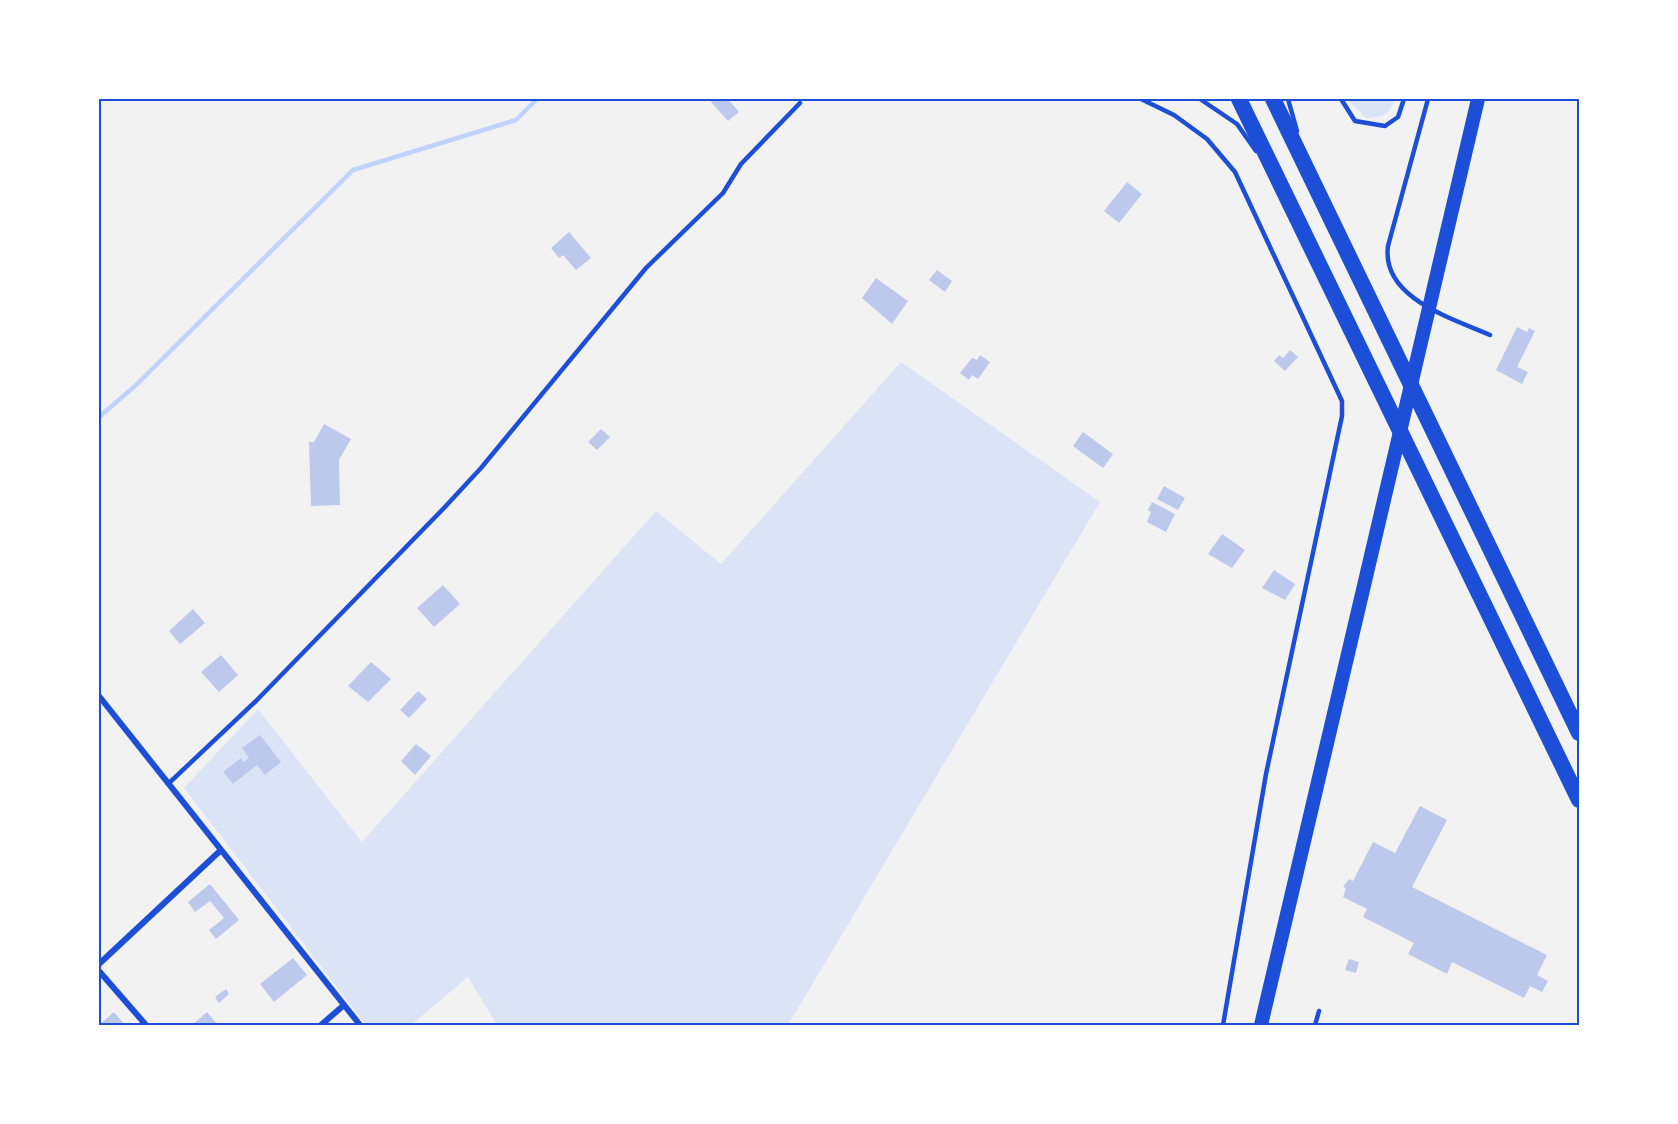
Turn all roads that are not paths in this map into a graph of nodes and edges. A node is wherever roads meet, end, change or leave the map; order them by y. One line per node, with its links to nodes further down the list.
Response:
1 (1141, 99): 26 (lane)
2 (1200, 99): 12 (lane)
3 (1239, 99): 12 (highway)
4 (1273, 99): 11 (highway)
5 (1288, 99): 11 (lane)
6 (1341, 99): 9 (lane)
7 (1428, 99): 13 (lane)
8 (1478, 99): 27 (main road)
9 (1404, 100)
10 (800, 103): 16 (lane)
11 (1306, 168): 15 (highway)
12 (1285, 192): 17 (highway)
13 (1490, 335)
14 (99, 696): 16 (street)
15 (1579, 734)
16 (168, 784): 18 (street)
17 (1579, 800)
18 (221, 850): 19 (street); 21 (street)
19 (99, 964)
20 (99, 971): 23 (street)
21 (345, 1005): 24 (street); 25 (street)
22 (1319, 1011): 28 (lane)
23 (146, 1025)
24 (321, 1025)
25 (360, 1025)
26 (1223, 1025)
27 (1261, 1025)
28 (1315, 1025)

